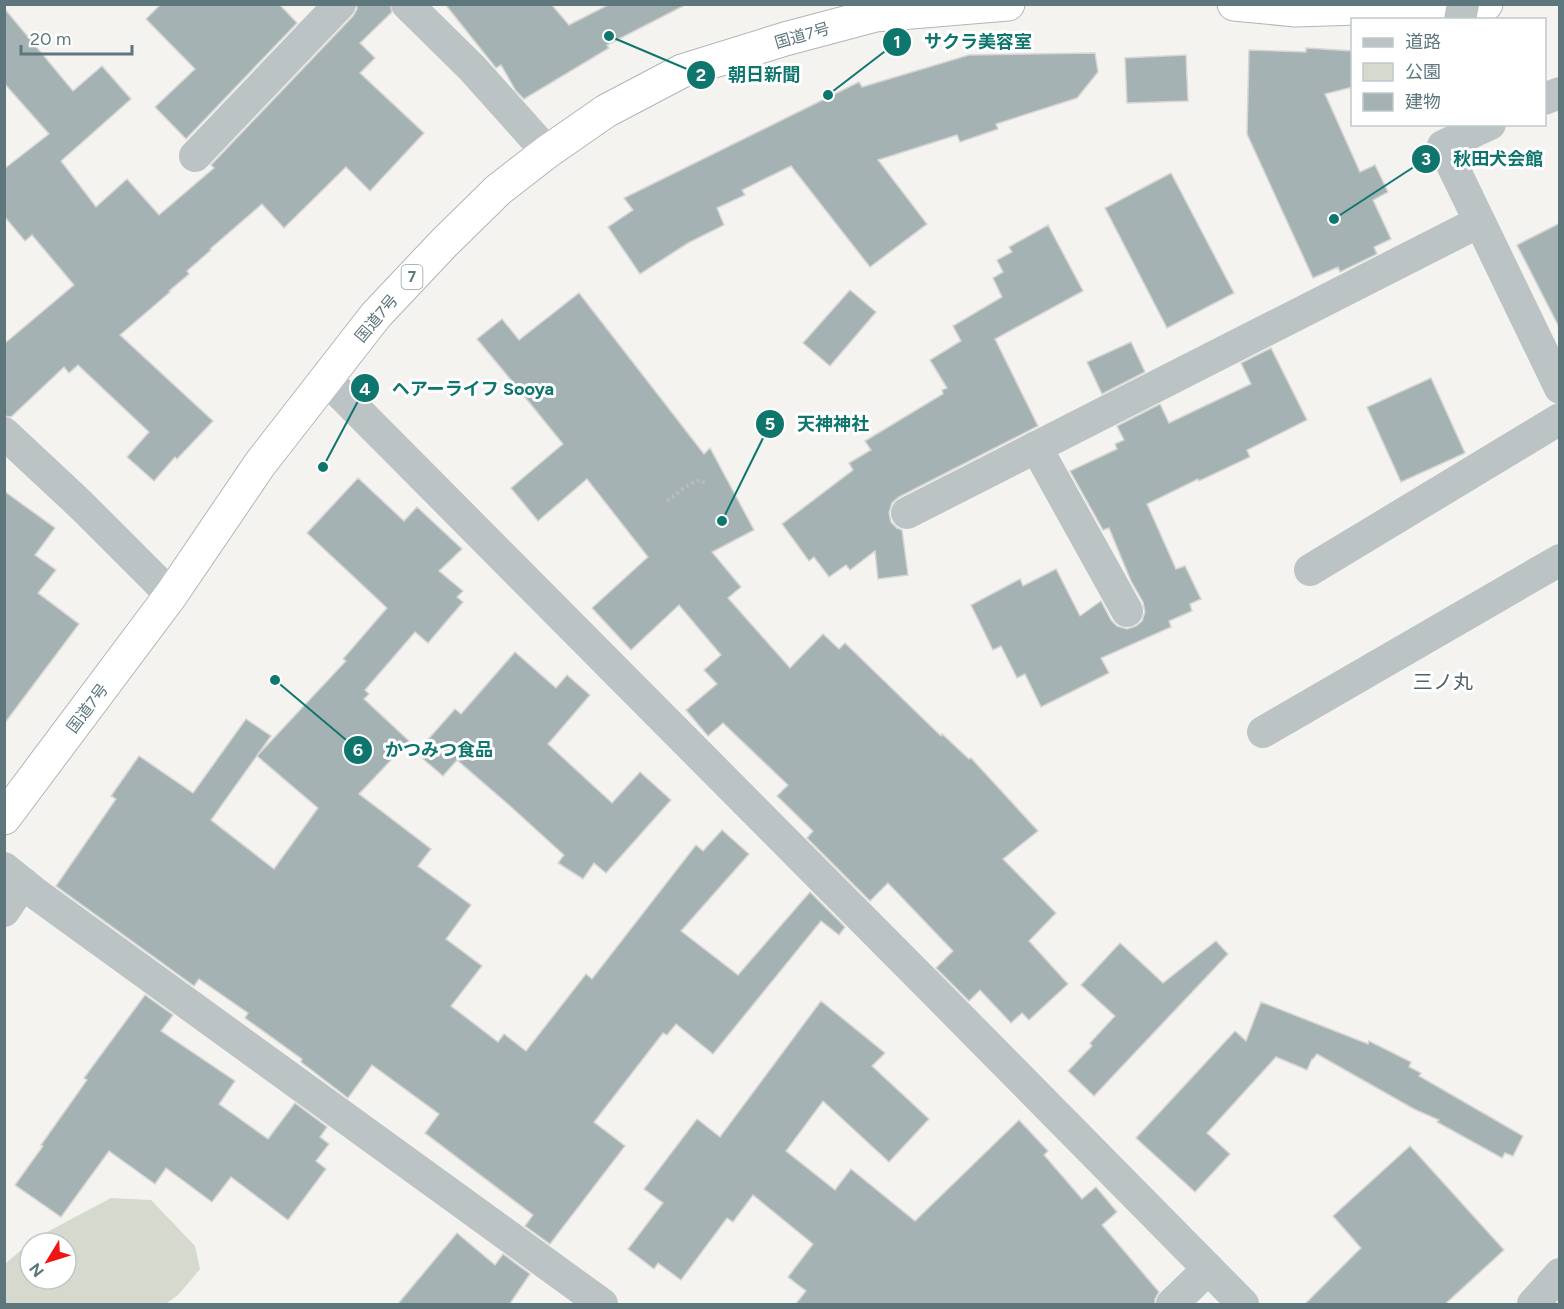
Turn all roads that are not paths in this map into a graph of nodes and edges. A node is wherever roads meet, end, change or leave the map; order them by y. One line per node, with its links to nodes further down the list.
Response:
1 (339, 4): 11 (street)
2 (407, 4): 10 (street)
3 (1008, 4): 10 (highway, 国道7号 / 7)
4 (1234, 4): 5 (highway)
5 (1486, 4)
6 (1560, 93): 7 (street)
7 (1546, 99)
8 (1481, 126): 9 (street)
9 (1439, 135): 12 (street)
10 (546, 152): 13 (highway, 国道7号 / 7)
11 (195, 156)
12 (1479, 222): 14 (street); 17 (street)
13 (326, 379): 21 (highway, 国道7号 / 7); 27 (street)
14 (1560, 388)
15 (1560, 419): 20 (street)
16 (4, 433): 21 (street)
17 (1036, 447): 18 (street); 22 (street)
18 (907, 513)
19 (1560, 560): 23 (street)
20 (1310, 570)
21 (171, 595): 24 (highway, 国道7号 / 7)
22 (1127, 611)
23 (1263, 732)
24 (4, 818)
25 (14, 876): 26 (street); 29 (street)
26 (4, 911)
27 (1208, 1269): 30 (street); 31 (street)
28 (1560, 1274): 32 (street)
29 (602, 1305)
30 (1173, 1305)
31 (1243, 1305)
32 (1533, 1305)

